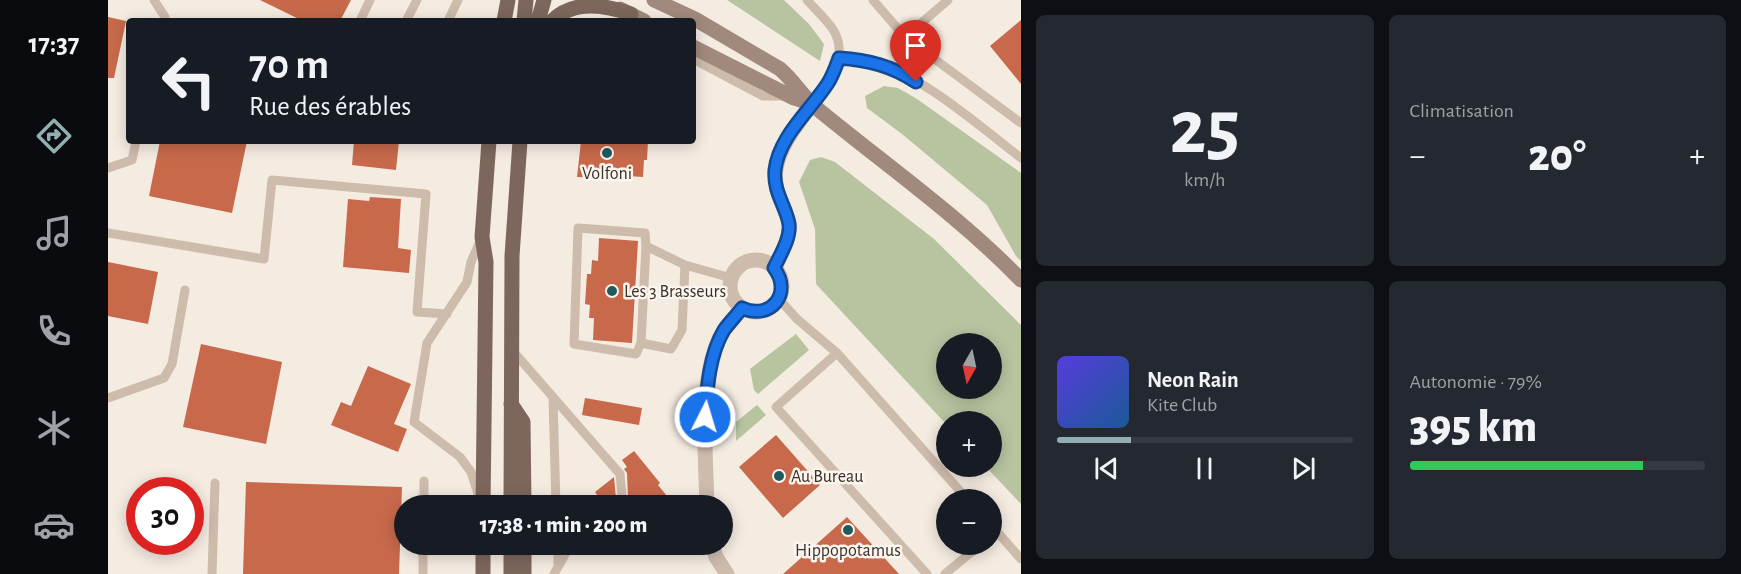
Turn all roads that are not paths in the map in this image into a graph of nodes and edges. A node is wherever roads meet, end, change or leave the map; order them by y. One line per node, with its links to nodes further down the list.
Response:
1 (154, 0): 14 (lane)
2 (370, 0): 15 (lane)
3 (417, 0): 16 (lane)
4 (458, 0): 17 (lane)
5 (501, 0): 18 (main road)
6 (508, 0): 19 (main road)
7 (526, 0): 20 (main road)
8 (544, 0): 21 (main road)
9 (603, 0): 23 (main road)
10 (654, 0): 25 (main road)
11 (807, 0): 29 (lane)
12 (873, 0): 27 (lane)
13 (948, 0): 27 (lane)
14 (165, 18)
15 (361, 18)
16 (408, 18)
17 (449, 18)
18 (503, 18)
19 (504, 18)
20 (524, 18)
21 (539, 18)
22 (555, 18): 24 (main road)
23 (635, 18)
24 (635, 18)
25 (693, 18)
26 (696, 20): 32 (main road)
27 (905, 37): 33 (lane)
28 (696, 48): 31 (main road)
29 (839, 58): 32 (lane); 37 (lane)
30 (696, 61): 31 (lane)
31 (789, 95): 32 (main road)
32 (812, 104): 43 (street); 45 (main road)
33 (1021, 123)
34 (135, 144): 38 (lane)
35 (489, 144): 40 (main road)
36 (520, 144): 51 (main road)
37 (1021, 158)
38 (108, 168)
39 (108, 233): 49 (lane)
40 (482, 237): 49 (lane); 61 (main road)
41 (646, 246): 42 (lane); 50 (lane); 50 (lane)
42 (685, 265): 44 (lane); 50 (lane)
43 (774, 268): 44 (street); 47 (street)
44 (731, 278): 48 (street)
45 (1021, 280)
46 (185, 290): 53 (lane)
47 (779, 299): 48 (street); 52 (lane)
48 (742, 308): 66 (street)
49 (447, 314): 60 (lane)
50 (641, 343)
51 (511, 348): 54 (lane); 55 (main road)
52 (837, 353): 58 (lane); 84 (lane)
53 (108, 398)
54 (553, 398): 64 (lane); 65 (lane)
55 (511, 404): 62 (main road); 63 (main road)
56 (424, 481): 59 (lane)
57 (215, 483): 78 (lane)
58 (958, 489)
59 (424, 495)
60 (478, 495)
61 (482, 495)
62 (511, 495)
63 (524, 495)
64 (556, 495)
65 (621, 495)
66 (707, 495)
67 (1002, 540): 76 (lane)
68 (423, 555): 79 (lane)
69 (483, 555): 80 (main road)
70 (511, 555): 81 (main road)
71 (524, 555): 82 (main road)
72 (557, 555): 77 (lane)
73 (565, 555): 77 (lane)
74 (715, 555): 83 (street)
75 (968, 555): 85 (lane)
76 (1021, 559)
77 (556, 571)
78 (212, 574)
79 (423, 574)
80 (483, 574)
81 (511, 574)
82 (524, 574)
83 (727, 574)
84 (927, 574)
85 (945, 574)

